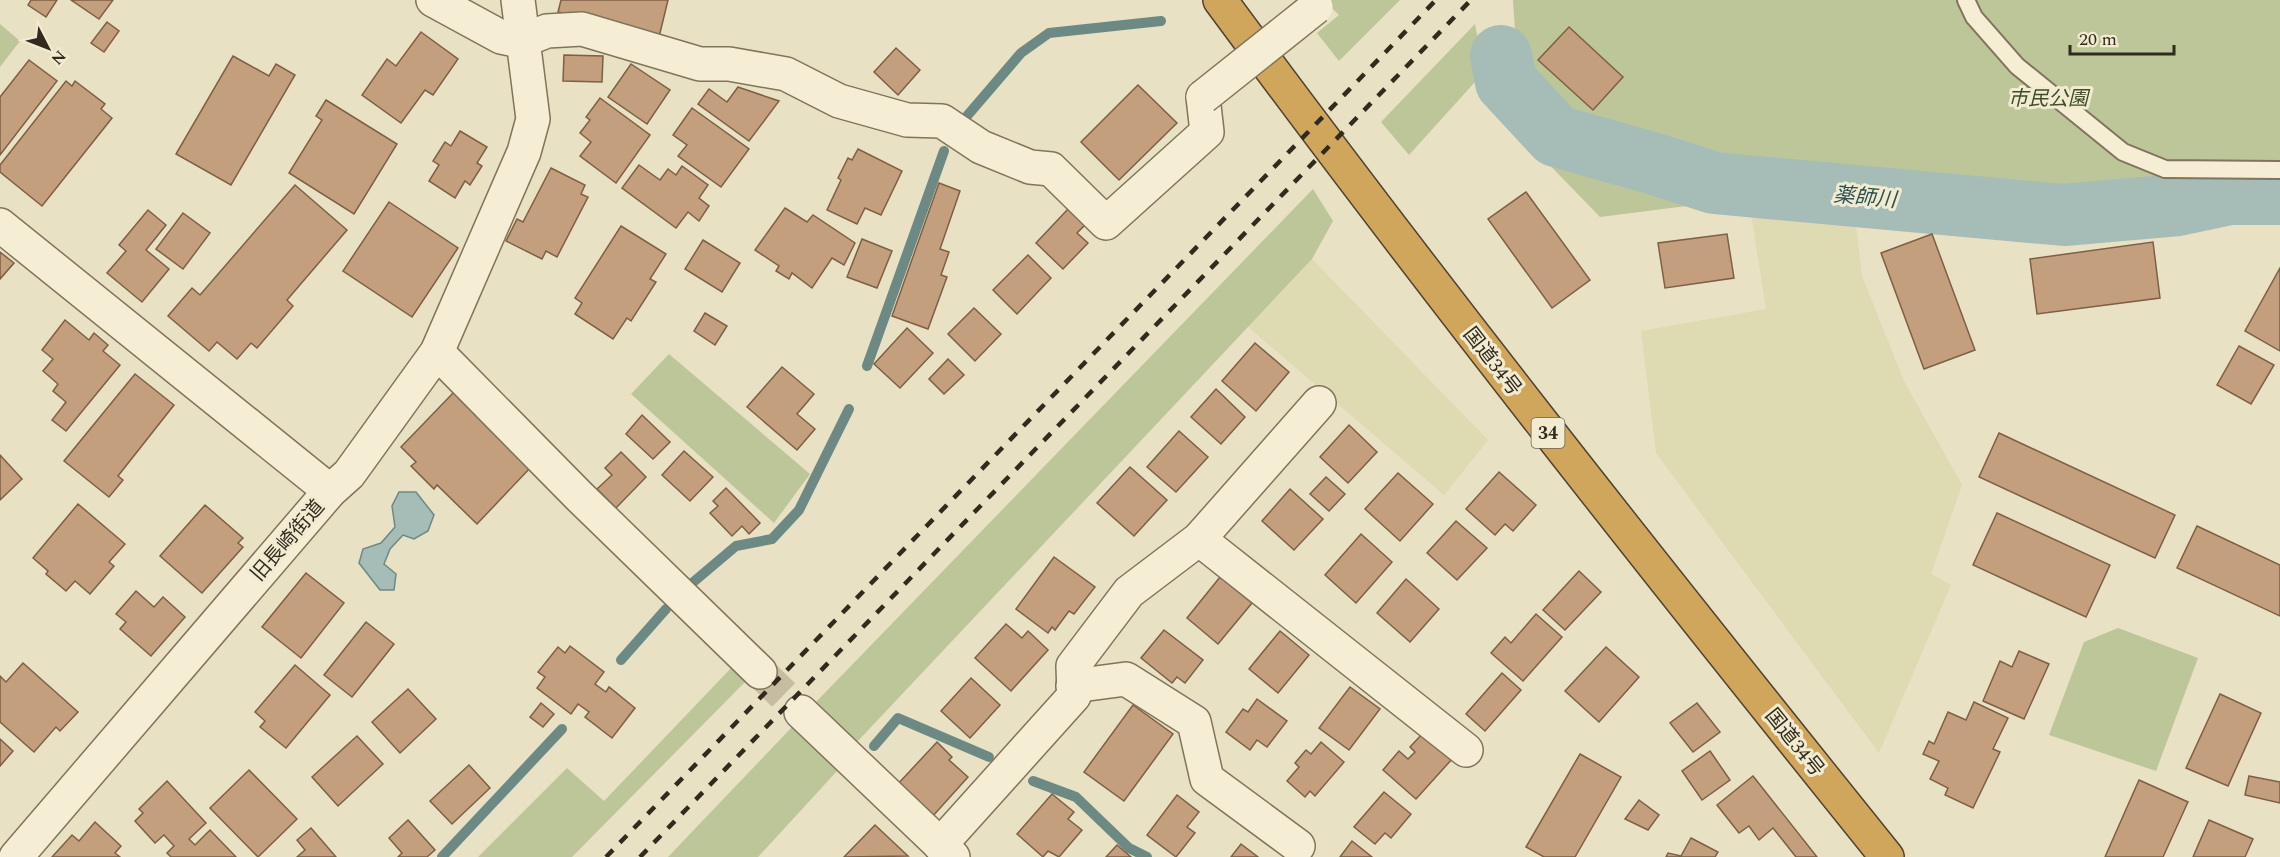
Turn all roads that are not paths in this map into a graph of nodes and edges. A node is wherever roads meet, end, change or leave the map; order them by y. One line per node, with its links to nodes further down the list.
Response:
1 (433, 0): 6 (street)
2 (518, 0): 6 (street)
3 (1220, 0): 20 (highway, 国道34号 / 34)
4 (1966, 0): 7 (lane)
5 (1316, 8): 6 (street, bridge)
6 (521, 41): 9 (street)
7 (2280, 170)
8 (0, 225): 11 (street, 旧長崎街道)
9 (437, 352): 11 (street); 13 (street)
10 (1319, 403): 12 (street)
11 (330, 490): 19 (street, 旧長崎街道)
12 (1198, 539): 14 (street); 16 (street)
13 (760, 672)
14 (1073, 686): 17 (street); 18 (street)
15 (801, 712): 18 (street)
16 (1466, 750)
17 (1298, 846)
18 (946, 851)
19 (16, 857)
20 (1887, 857)

